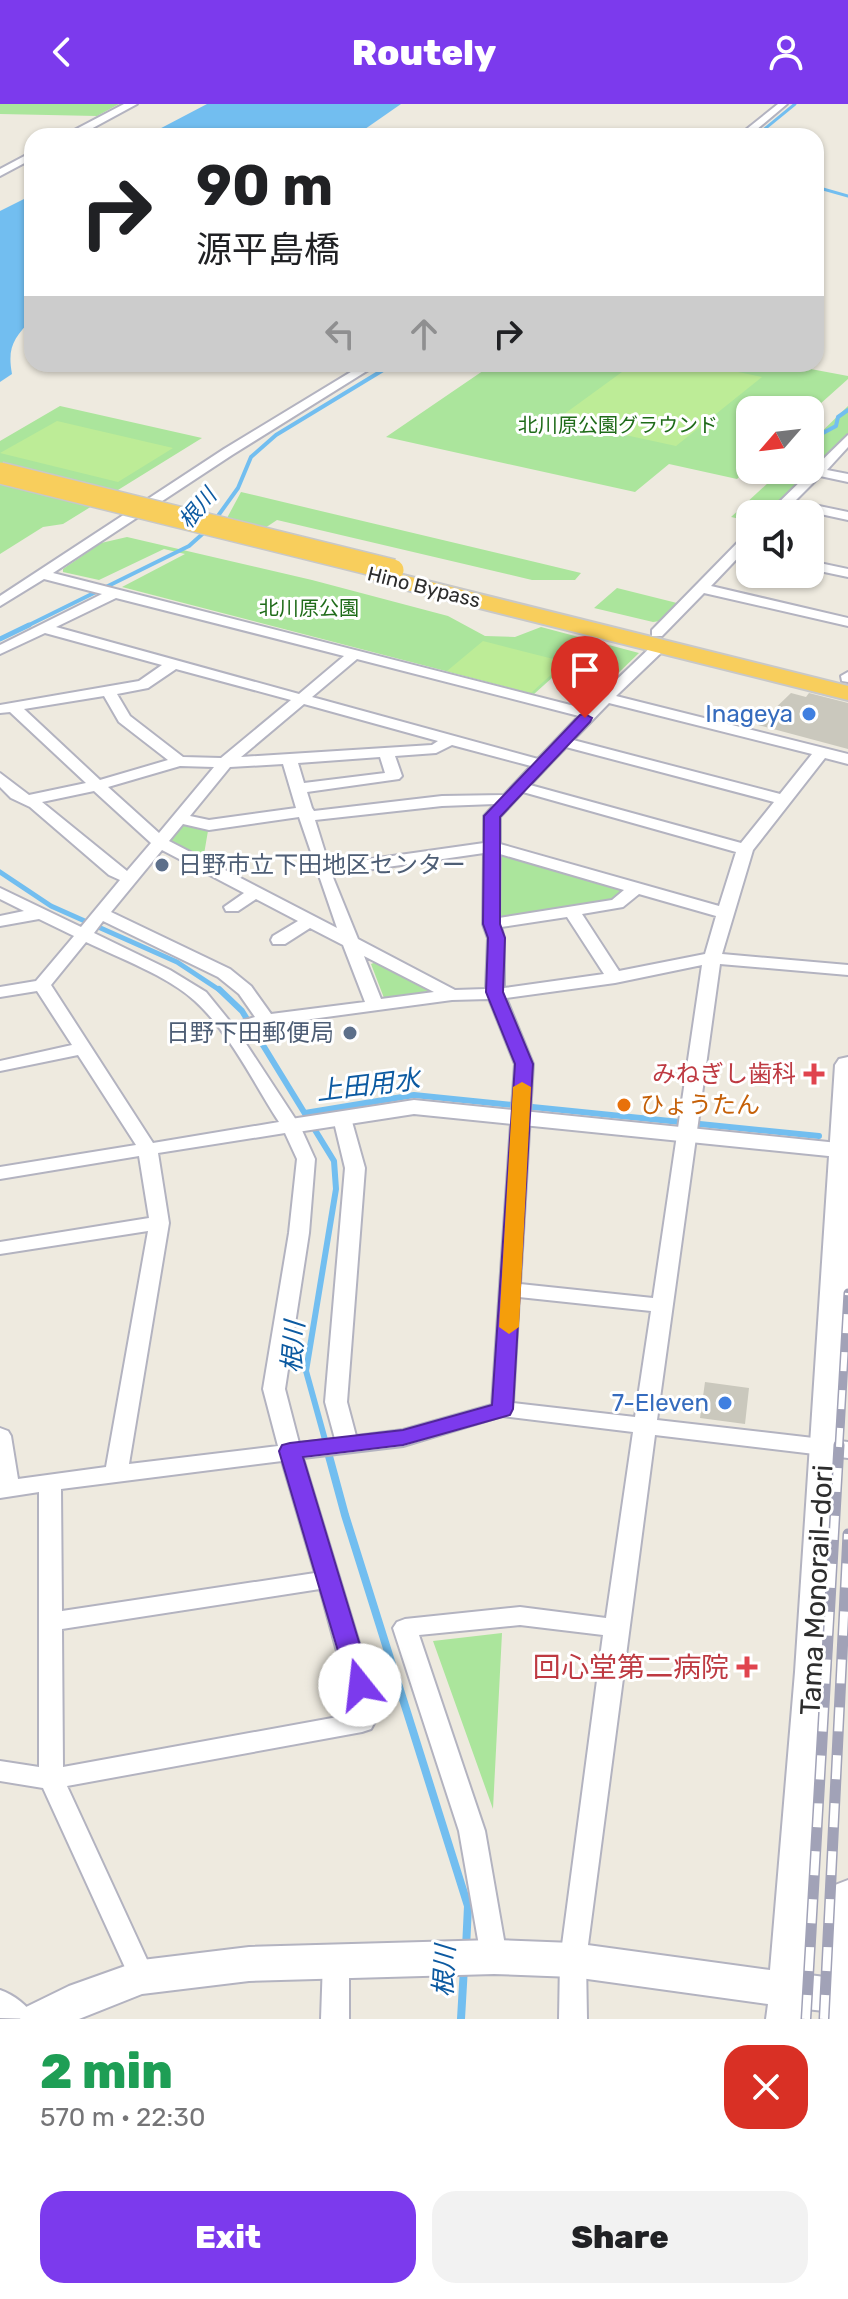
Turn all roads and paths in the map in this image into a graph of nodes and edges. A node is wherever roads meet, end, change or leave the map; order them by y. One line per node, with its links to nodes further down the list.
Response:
1 (132, 104): 3 (street)
2 (783, 104): 4 (street)
3 (85, 128)
4 (753, 128)
5 (24, 160): 6 (street)
6 (0, 173)
7 (359, 372): 21 (street)
8 (848, 439): 9 (street)
9 (824, 465)
10 (0, 473): 22 (highway, Hino Bypass, bridge)
11 (824, 473): 12 (street)
12 (848, 478)
13 (0, 482): 22 (highway, Hino Bypass)
14 (804, 484): 15 (street)
15 (786, 500)
16 (824, 511): 17 (street)
17 (848, 516)
18 (736, 556): 23 (street)
19 (824, 568): 20 (street)
20 (848, 573)
21 (40, 574): 24 (street); 25 (street)
22 (388, 574): 28 (highway, Hino Bypass)
23 (702, 588): 26 (street); 28 (street)
24 (114, 591): 27 (street); 30 (street)
25 (0, 602)
26 (848, 622)
27 (43, 628): 29 (street); 31 (street)
28 (658, 639): 32 (highway, Hino Bypass); 34 (street)
29 (0, 650)
30 (356, 653): 35 (street); 37 (street)
31 (173, 664): 33 (street); 35 (street)
32 (848, 681)
33 (108, 690): 36 (street); 44 (street)
34 (607, 698): 37 (street); 40 (street)
35 (301, 699): 38 (street); 45 (street)
36 (7, 708): 48 (street)
37 (590, 714): 39 (street)
38 (452, 738): 41 (street); 46 (street)
39 (564, 742): 46 (street); 53 (street)
40 (822, 752): 43 (street); 53 (street)
41 (386, 753): 42 (street); 50 (street)
42 (289, 758): 45 (street); 50 (street)
43 (848, 759)
44 (179, 761): 45 (street); 48 (street)
45 (225, 763): 55 (street)
46 (543, 765): 49 (street)
47 (0, 778): 52 (street)
48 (99, 785): 52 (street); 56 (street)
49 (522, 787): 51 (street); 58 (street)
50 (299, 788): 54 (street)
51 (509, 799): 54 (street); 57 (street)
52 (28, 800): 60 (street)
53 (784, 800): 58 (street)
54 (306, 814): 55 (street); 59 (street)
55 (179, 818): 56 (street)
56 (160, 843): 60 (street); 63 (street)
57 (492, 847): 59 (street); 61 (street); 70 (street)
58 (745, 849): 66 (street)
59 (323, 871): 73 (street)
60 (130, 878): 71 (street)
61 (637, 887): 65 (street); 66 (street)
62 (0, 893): 67 (street)
63 (255, 893): 64 (street); 69 (street)
64 (232, 907)
65 (572, 911): 70 (street); 76 (street)
66 (725, 913): 74 (street)
67 (37, 914): 68 (street); 71 (street)
68 (0, 921)
69 (310, 921): 72 (street); 73 (street)
70 (491, 924): 79 (street)
71 (92, 925): 77 (street); 82 (street); 83 (street)
72 (279, 940)
73 (350, 941): 80 (street); 81 (street)
74 (712, 958): 75 (street); 76 (street); 90 (street)
75 (848, 970)
76 (615, 978): 79 (street)
77 (42, 985): 78 (street); 84 (street)
78 (0, 992)
79 (495, 992): 80 (street); 87 (street)
80 (452, 995): 81 (street)
81 (375, 1006): 82 (street)
82 (266, 1020): 83 (street)
83 (228, 1030): 89 (street)
84 (80, 1049): 86 (street); 91 (street)
85 (848, 1065): 92 (main road, Tama Monorail-dori)
86 (0, 1066)
87 (520, 1110): 88 (street); 90 (street); 96 (street)
88 (342, 1118): 89 (street); 101 (street)
89 (291, 1126): 91 (street); 103 (street)
90 (690, 1127): 92 (street); 97 (street)
91 (148, 1150): 93 (street); 94 (street)
92 (846, 1151): 102 (main road, Tama Monorail-dori)
93 (3, 1166)
94 (159, 1223): 95 (street); 104 (street)
95 (0, 1248)
96 (512, 1290): 97 (street); 98 (street)
97 (660, 1305): 99 (street)
98 (502, 1409): 99 (street); 101 (street)
99 (644, 1425): 102 (street); 109 (street)
100 (0, 1436): 106 (street)
101 (343, 1446): 103 (street)
102 (836, 1448): 118 (main road, Tama Monorail-dori)
103 (298, 1450): 104 (street); 107 (street)
104 (116, 1473): 105 (street)
105 (50, 1484): 106 (street); 108 (street)
106 (4, 1489)
107 (330, 1579): 108 (street); 111 (street)
108 (51, 1622): 111 (street)
109 (616, 1628): 113 (street); 114 (street)
110 (0, 1771): 111 (street)
111 (51, 1779): 116 (street)
112 (848, 1896): 119 (main road)
113 (486, 1957): 114 (main road); 115 (main road)
114 (573, 1960): 118 (main road); 123 (street)
115 (336, 1961): 116 (main road); 122 (street)
116 (142, 1977): 121 (main road)
117 (0, 2002): 120 (street)
118 (787, 2004): 119 (main road)
119 (845, 2005)
120 (21, 2019)
121 (40, 2019)
122 (335, 2019)
123 (573, 2019)

